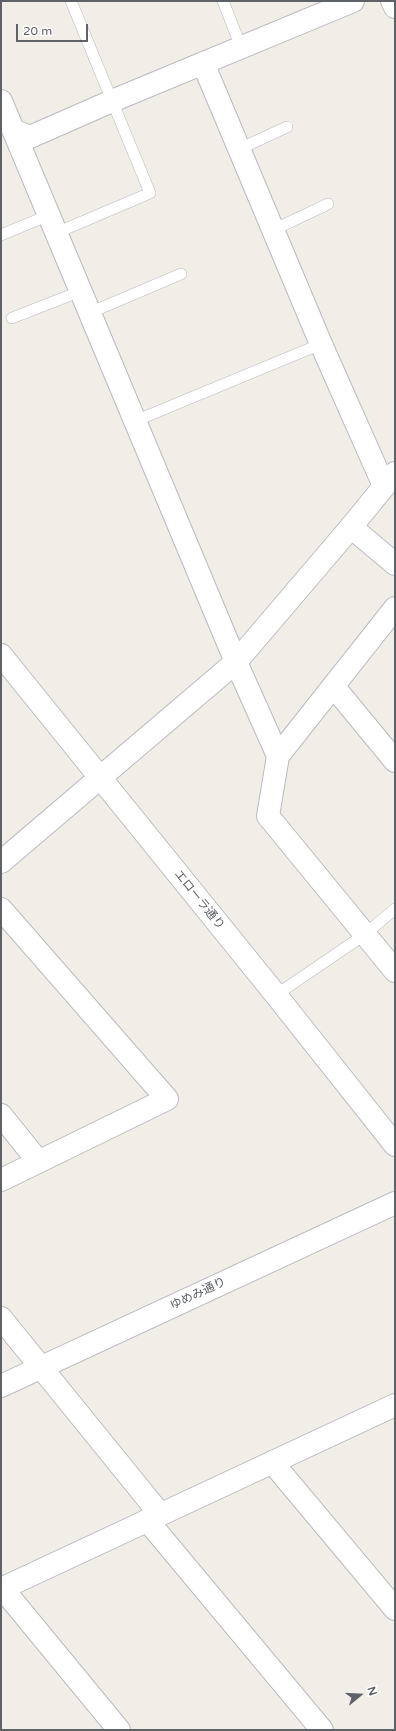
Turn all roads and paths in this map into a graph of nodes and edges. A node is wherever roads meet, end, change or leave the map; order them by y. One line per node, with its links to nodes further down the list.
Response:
1 (71, 1): 9 (lane)
2 (223, 1): 6 (lane)
3 (353, 1): 6 (street)
4 (392, 1): 5 (street)
5 (395, 7)
6 (241, 47): 7 (street)
7 (203, 63): 9 (street); 12 (street)
8 (1, 101): 11 (street)
9 (112, 101): 11 (street); 14 (lane)
10 (287, 127): 12 (lane)
11 (7, 132): 14 (street)
12 (239, 149): 15 (street)
13 (328, 204): 15 (lane)
14 (53, 224): 16 (lane); 18 (street)
15 (273, 230): 21 (street)
16 (1, 235)
17 (181, 274): 19 (lane)
18 (81, 291): 19 (street); 20 (lane)
19 (89, 313): 22 (street)
20 (12, 318)
21 (321, 344): 22 (lane); 23 (street)
22 (135, 421): 28 (street)
23 (390, 480): 24 (street)
24 (351, 527): 25 (street); 28 (street)
25 (395, 564)
26 (395, 608): 29 (street)
27 (1, 655): 32 (street, エローラ通り)
28 (236, 662): 30 (street); 32 (street)
29 (334, 687): 30 (street); 31 (street)
30 (278, 756): 36 (street)
31 (395, 761)
32 (101, 778): 33 (street); 38 (street, エローラ通り)
33 (1, 862)
34 (1, 909): 41 (street)
35 (395, 909): 36 (lane)
36 (364, 935): 37 (street); 38 (lane)
37 (395, 971)
38 (276, 995): 40 (street, エローラ通り)
39 (1, 1116): 41 (street)
40 (395, 1145)
41 (38, 1162): 42 (street)
42 (1, 1180)
43 (395, 1203): 45 (street, ゆめみ通り)
44 (1, 1318): 45 (street)
45 (42, 1367): 46 (street, ゆめみ通り); 49 (street)
46 (1, 1386)
47 (395, 1405): 48 (street)
48 (272, 1462): 49 (street); 51 (street)
49 (154, 1517): 50 (street); 53 (street)
50 (1, 1588): 52 (street)
51 (395, 1609)
52 (119, 1730)
53 (322, 1730)

